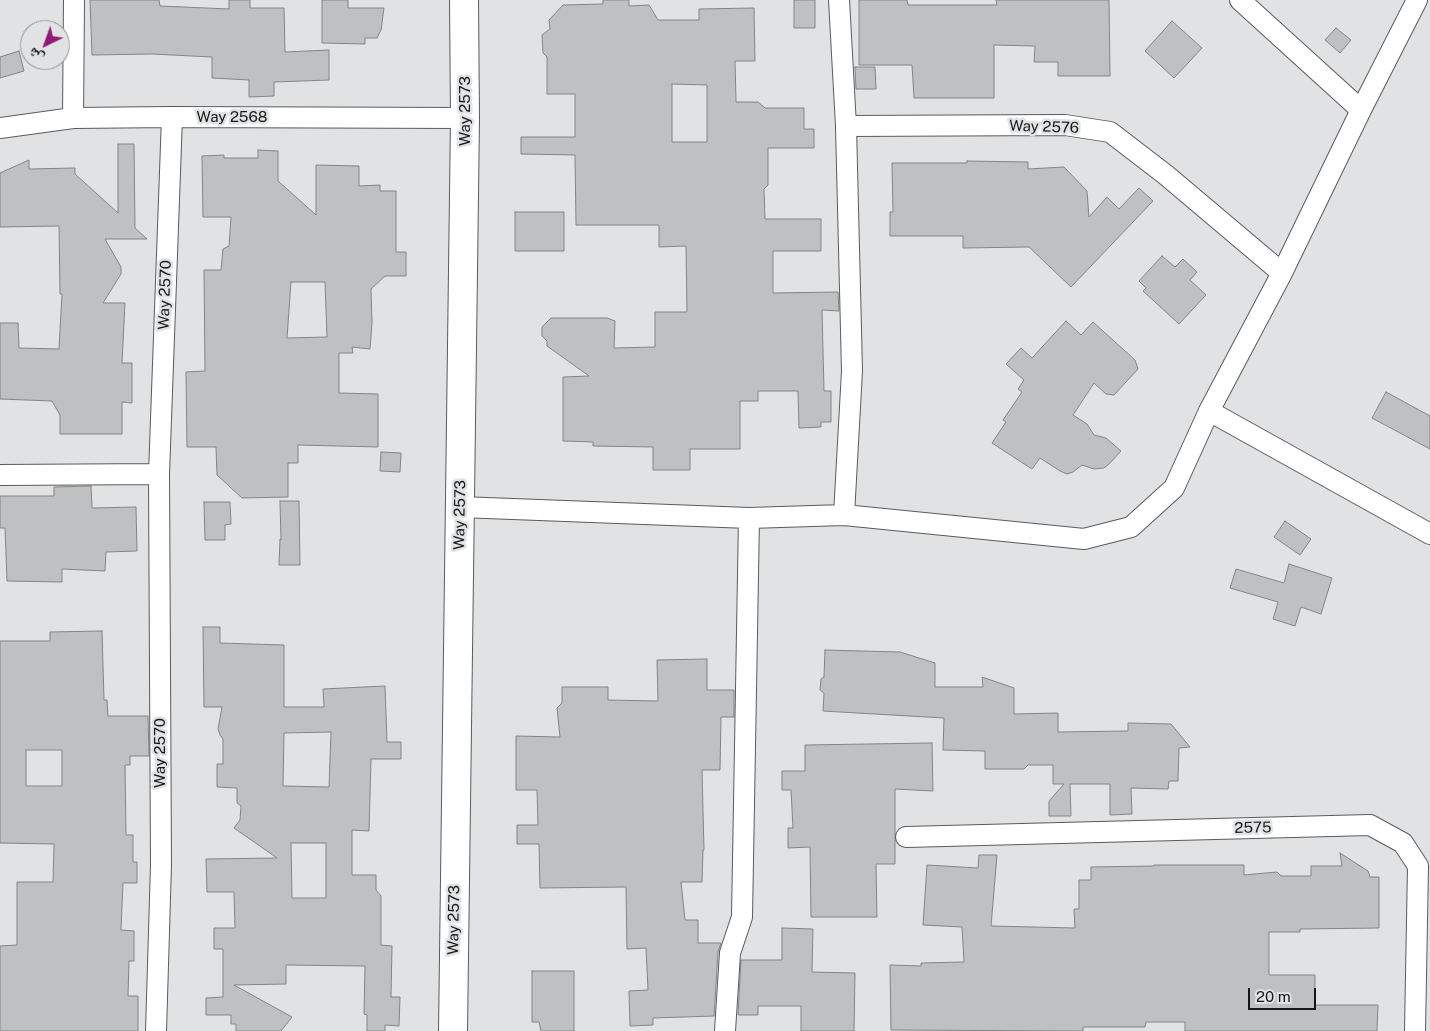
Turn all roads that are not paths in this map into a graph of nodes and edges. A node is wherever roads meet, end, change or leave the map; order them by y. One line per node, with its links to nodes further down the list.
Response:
1 (74, 0): 8 (street)
2 (464, 0): 9 (street, Way 2573)
3 (839, 0): 10 (street)
4 (1240, 0): 6 (street)
5 (1417, 0): 6 (street)
6 (1361, 110): 12 (street)
7 (172, 117): 8 (street, Way 2568); 9 (street, Way 2568); 14 (street, Way 2570)
8 (73, 118): 11 (street, Way 2568)
9 (466, 118): 16 (street, Way 2573)
10 (846, 126): 12 (street, Way 2576); 17 (street)
11 (0, 128)
12 (1282, 273): 13 (street)
13 (1209, 412): 17 (street); 19 (street)
14 (159, 474): 15 (street); 21 (street, Way 2570)
15 (0, 475)
16 (460, 506): 18 (street); 22 (street, Way 2573)
17 (844, 514): 18 (street)
18 (749, 518): 23 (street)
19 (1430, 534)
20 (906, 837): 24 (street, 2575)
21 (156, 1031)
22 (453, 1031)
23 (725, 1031)
24 (1415, 1031)

